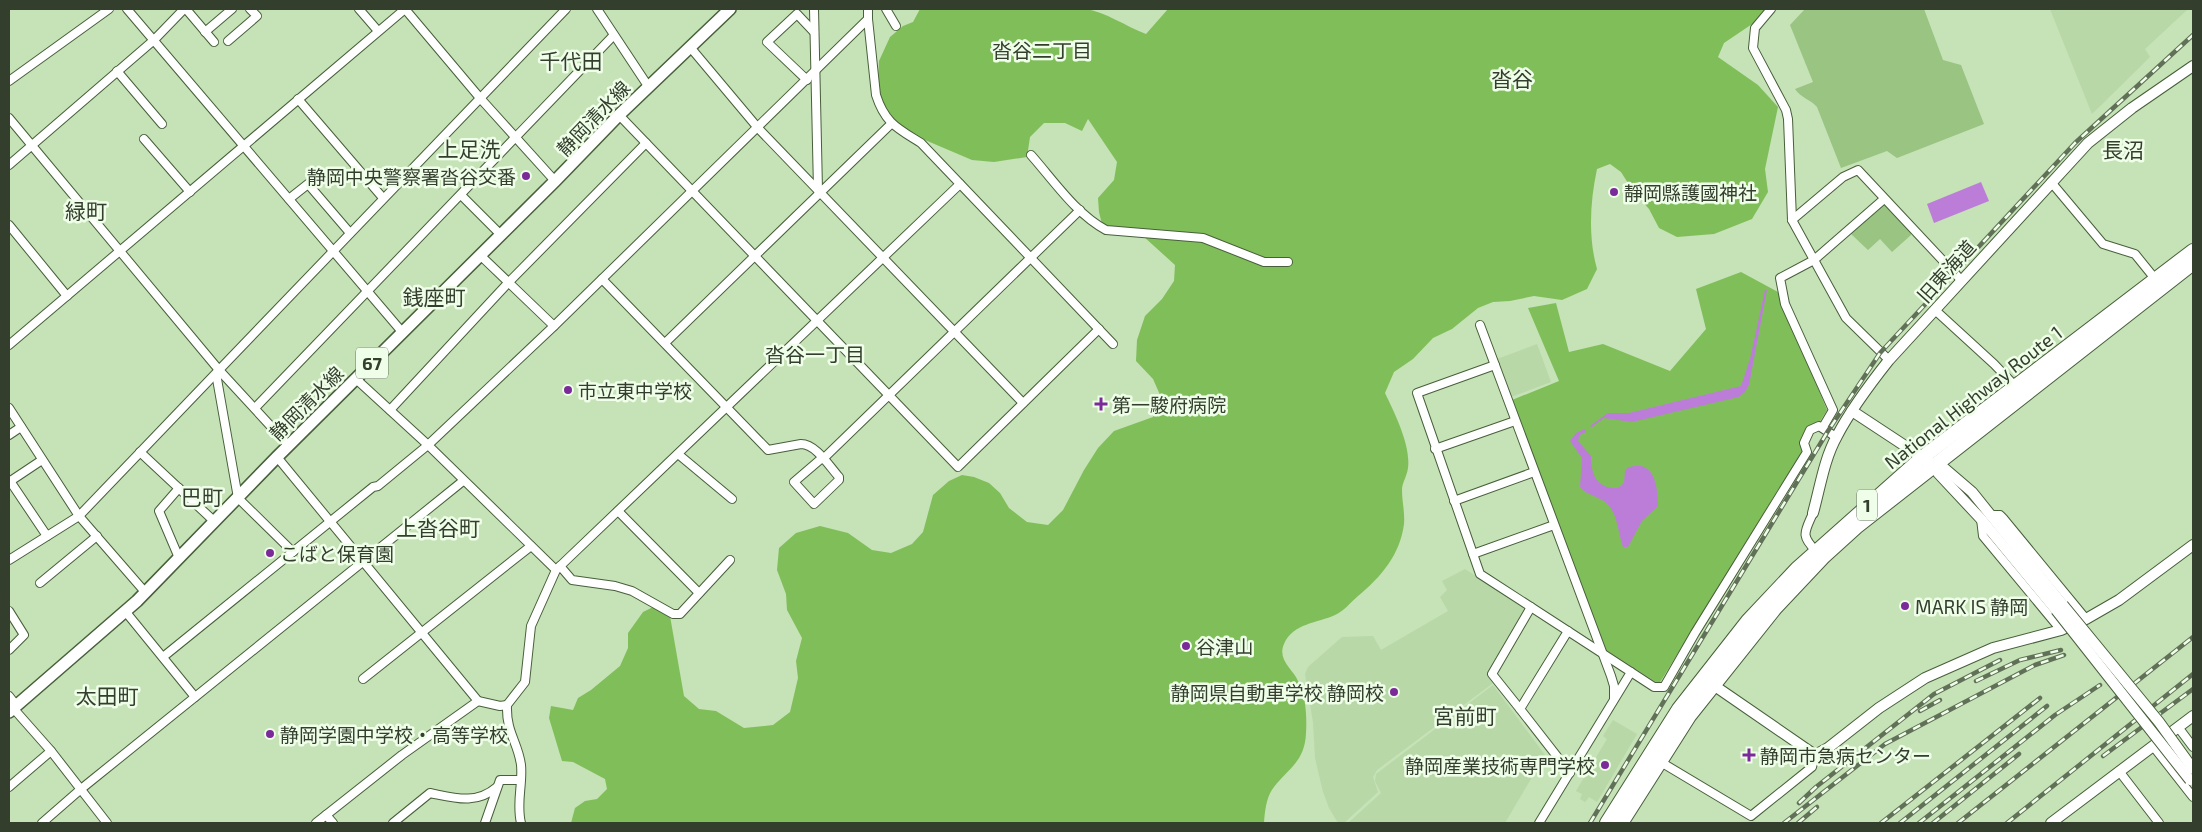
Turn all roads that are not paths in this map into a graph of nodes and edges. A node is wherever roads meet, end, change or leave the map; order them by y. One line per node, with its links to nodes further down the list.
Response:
1 (110, 9): 29 (street)
2 (127, 9): 21 (street)
3 (185, 9): 18 (street); 21 (street)
4 (232, 9): 18 (street)
5 (250, 9): 22 (street)
6 (359, 9): 17 (street)
7 (405, 9): 17 (street); 31 (street)
8 (597, 9): 20 (street)
9 (730, 9): 24 (main road, 静岡清水線 / 67)
10 (814, 9): 19 (street)
11 (868, 9): 15 (street)
12 (886, 9): 16 (street)
13 (1771, 9): 56 (street)
14 (561, 10): 31 (street)
15 (868, 19): 27 (street); 36 (street)
16 (896, 26)
17 (378, 31): 32 (street)
18 (205, 32): 23 (street)
19 (814, 32): 27 (street); 28 (street)
20 (613, 36): 30 (street); 38 (street)
21 (154, 40): 26 (street); 42 (street)
22 (228, 41)
23 (214, 42)
24 (690, 47): 30 (main road, 静岡清水線 / 67); 37 (street)
25 (2193, 66): 46 (street, 旧東海道)
26 (117, 71): 35 (street); 41 (street)
27 (815, 72): 28 (street); 50 (street)
28 (807, 80): 37 (street)
29 (9, 81)
30 (648, 86): 33 (main road, 静岡清水線 / 67)
31 (480, 98): 38 (street); 52 (street)
32 (298, 99): 42 (street); 52 (street)
33 (619, 115): 40 (street); 45 (main road, 静岡清水線 / 67)
34 (9, 118): 41 (street)
35 (162, 124)
36 (891, 124): 47 (street); 50 (street)
37 (758, 128): 49 (street); 50 (street)
38 (517, 138): 45 (street); 51 (street)
39 (144, 139): 48 (street)
40 (646, 143): 49 (street); 72 (street)
41 (31, 145): 44 (street); 60 (street)
42 (244, 145): 48 (street); 53 (street)
43 (1031, 155): 55 (street)
44 (9, 165)
45 (555, 181): 59 (main road, 静岡清水線 / 67)
46 (2051, 182): 70 (street); 71 (street, 旧東海道)
47 (960, 184): 64 (street); 65 (street)
48 (190, 192): 60 (street)
49 (693, 192): 63 (street); 69 (street)
50 (819, 192): 63 (street); 64 (street)
51 (461, 195): 59 (street); 73 (street)
52 (383, 198): 58 (street)
53 (289, 199): 58 (street); 61 (street)
54 (1884, 199): 56 (street); 66 (street); 71 (street)
55 (1080, 210): 65 (street); 68 (street)
56 (1792, 220): 66 (street)
57 (9, 225): 74 (street)
58 (350, 233): 61 (street)
59 (501, 235): 62 (main road, 静岡清水線 / 67)
60 (120, 251): 74 (street); 87 (street)
61 (333, 251): 73 (street); 87 (street)
62 (480, 255): 72 (street); 81 (main road, 静岡清水線 / 67)
63 (756, 256): 76 (street); 82 (street)
64 (884, 257): 76 (street); 80 (street)
65 (1030, 257): 79 (street); 80 (street)
66 (1814, 260): 85 (street); 99 (street)
67 (2191, 261): 70 (highway, National Highway Route 1 / 1); 110 (highway, National Highway Route 1 / 1)
68 (1288, 262)
69 (602, 279): 78 (street); 82 (street)
70 (2156, 280): 89 (highway, National Highway Route 1 / 1)
71 (1962, 281): 75 (street, 旧東海道)
72 (508, 283): 78 (street); 95 (street)
73 (367, 291): 81 (street); 94 (street)
74 (67, 296): 84 (street)
75 (1935, 310): 85 (street, 旧東海道); 89 (street)
76 (818, 321): 90 (street); 92 (street)
77 (1480, 325): 86 (street)
78 (554, 326): 102 (street)
79 (1099, 329): 83 (street); 91 (street)
80 (954, 331): 90 (street); 91 (street)
81 (403, 333): 88 (main road, 静岡清水線 / 67)
82 (665, 343): 92 (street)
83 (1113, 344)
84 (9, 345)
85 (1889, 360): 96 (street, 旧東海道)
86 (1495, 365): 97 (street); 104 (street)
87 (220, 370): 94 (street); 105 (street); 115 (street)
88 (356, 379): 95 (street); 103 (main road, 静岡清水線 / 67)
89 (2016, 387): 110 (highway, National Highway Route 1 / 1)
90 (889, 395): 91 (street); 108 (street)
91 (1023, 403)
92 (728, 407): 106 (street); 108 (street)
93 (9, 408): 98 (street)
94 (255, 408): 103 (street)
95 (390, 410): 102 (street)
96 (1852, 411): 101 (street, 旧東海道); 110 (street)
97 (1515, 421): 104 (street); 111 (street)
98 (21, 427): 100 (street); 109 (street)
99 (1823, 428): 101 (street); 151 (street)
100 (9, 435)
101 (1836, 437): 119 (street, 旧東海道)
102 (428, 445): 113 (street); 122 (street)
103 (289, 446): 107 (main road, 静岡清水線 / 67)
104 (1435, 449): 117 (street)
105 (140, 452): 114 (street); 120 (street)
106 (678, 454): 116 (street); 118 (street)
107 (277, 457): 115 (main road, 静岡清水線 / 67); 122 (street)
108 (822, 459): 108 (street)
109 (42, 460): 112 (street); 120 (street)
110 (1929, 461): 121 (street); 129 (highway, National Highway Route 1 / 1); 153 (highway, National Highway Route 1 / 1)
111 (1534, 472): 117 (street); 124 (street)
112 (10, 481): 125 (street)
113 (464, 481): 128 (street); 135 (street)
114 (179, 488): 123 (street); 133 (street)
115 (238, 498): 123 (main road, 静岡清水線 / 67); 130 (street)
116 (732, 498)
117 (1454, 501): 131 (street)
118 (618, 511): 136 (street); 139 (street)
119 (1813, 513): 129 (street, 旧東海道)
120 (79, 516): 125 (street); 126 (street)
121 (1986, 517): 141 (street); 144 (street); 145 (street)
122 (331, 521): 130 (street); 135 (street)
123 (215, 522): 133 (main road, 静岡清水線 / 67)
124 (1554, 525): 131 (street); 149 (street)
125 (47, 536): 132 (street)
126 (97, 536): 137 (street); 138 (street)
127 (2193, 545): 144 (street)
128 (531, 546): 136 (street); 146 (street)
129 (1816, 551): 153 (highway, National Highway Route 1 / 1)
130 (293, 552): 150 (street)
131 (1473, 554): 140 (street)
132 (10, 556)
133 (179, 558): 138 (main road, 静岡清水線 / 67)
134 (730, 560): 139 (street)
135 (363, 561): 146 (street); 154 (street)
136 (558, 568): 139 (street); 158 (street)
137 (40, 583)
138 (145, 592): 142 (main road, 静岡清水線 / 67)
139 (699, 593)
140 (1531, 607): 147 (street); 159 (street)
141 (2060, 608): 167 (street, bridge); 171 (street, bridge)
142 (126, 611): 150 (street); 157 (main road, 静岡清水線 / 67)
143 (9, 612): 148 (street)
144 (2086, 619): 145 (street)
145 (2061, 630): 165 (street)
146 (422, 631): 152 (street); 156 (street)
147 (1568, 631): 149 (street); 159 (street)
148 (9, 650)
149 (1602, 653): 151 (street); 155 (street)
150 (162, 657): 154 (street)
151 (1631, 672): 155 (street)
152 (363, 679)
153 (1708, 681): 165 (street); 166 (highway, National Highway Route 1 / 1); 186 (highway, National Highway Route 1 / 1)
154 (195, 697): 174 (street)
155 (1614, 700): 169 (street)
156 (478, 701): 158 (street); 176 (street)
157 (11, 705): 164 (street)
158 (507, 705): 170 (street)
159 (1520, 709): 169 (street)
160 (2193, 716): 161 (street)
161 (2178, 727): 162 (street); 163 (street)
162 (2153, 746): 168 (street); 175 (street)
163 (2193, 748)
164 (52, 750): 172 (street); 174 (street)
165 (1815, 755): 166 (street)
166 (1659, 761): 187 (highway, National Highway Route 1 / 1)
167 (2193, 769)
168 (2119, 771): 177 (street); 188 (street)
169 (1570, 773): 185 (street)
170 (519, 780): 173 (street); 184 (street)
171 (2192, 782)
172 (9, 787)
173 (497, 787): 182 (street); 183 (street)
174 (80, 789): 178 (street); 179 (street)
175 (2193, 797)
176 (326, 814): 180 (street); 181 (street)
177 (2156, 820): 189 (street)
178 (42, 823)
179 (107, 823)
180 (316, 823)
181 (333, 823)
182 (392, 823)
183 (485, 823)
184 (522, 823)
185 (1539, 823)
186 (1607, 823)
187 (1621, 823)
188 (2051, 823)
189 (2146, 823)

